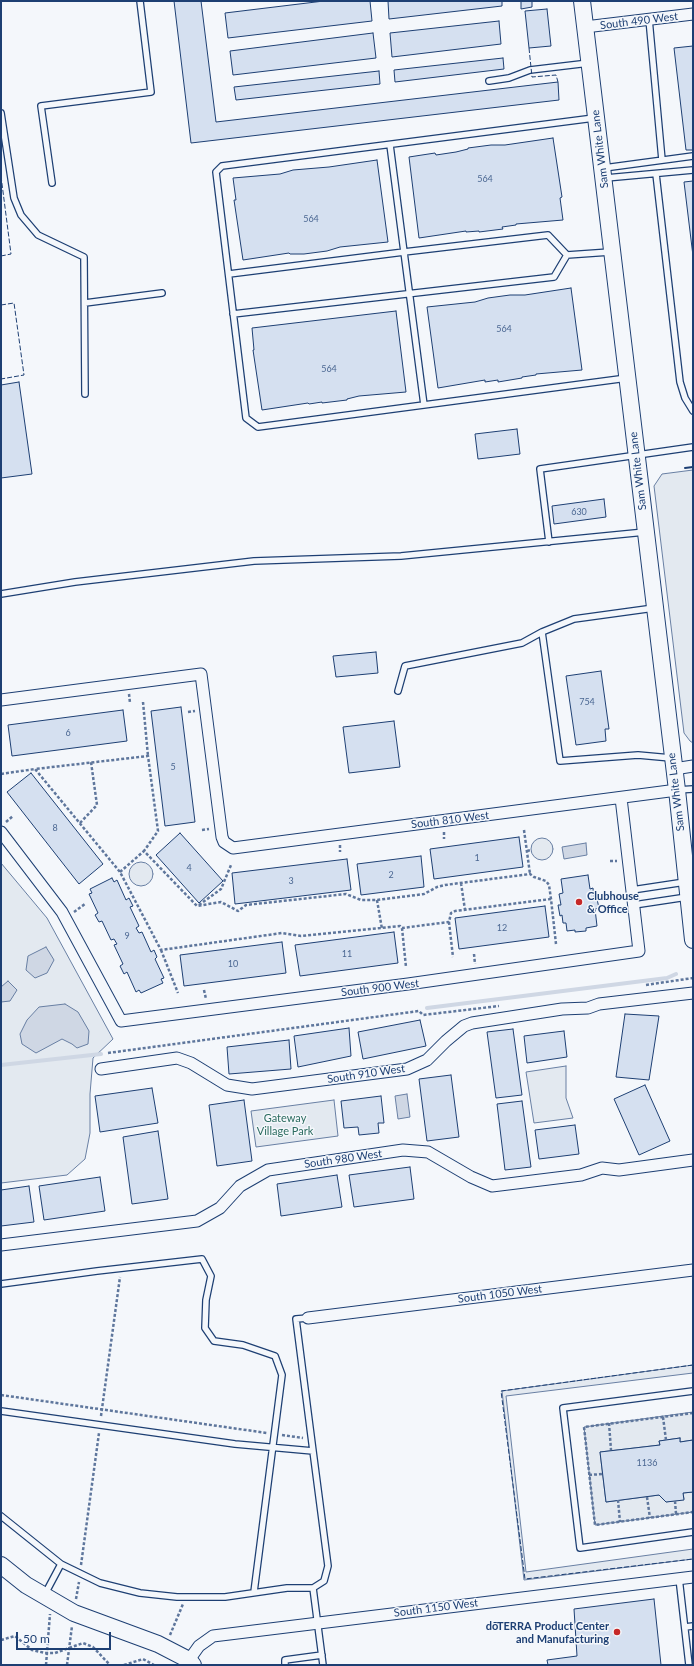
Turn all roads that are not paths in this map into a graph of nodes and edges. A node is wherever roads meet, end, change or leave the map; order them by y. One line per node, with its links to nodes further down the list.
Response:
1 (140, 1): 16 (lane)
2 (582, 1): 5 (street, Sam White Lane)
3 (693, 14): 4 (street, South 490 West)
4 (649, 19): 5 (street, South 490 West); 12 (lane)
5 (586, 27): 6 (street, Sam White Lane)
6 (590, 63): 7 (lane); 9 (street, Sam White Lane)
7 (489, 80)
8 (1, 113): 23 (lane)
9 (596, 118): 10 (lane); 14 (street, Sam White Lane)
10 (390, 145): 17 (lane); 20 (lane)
11 (693, 156): 12 (lane)
12 (662, 160): 14 (lane)
13 (693, 170): 15 (lane)
14 (603, 173): 15 (lane); 18 (street, Sam White Lane)
15 (656, 174): 28 (lane)
16 (52, 183)
17 (404, 252): 19 (lane); 20 (lane); 22 (lane)
18 (612, 252): 19 (lane); 25 (street, Sam White Lane)
19 (567, 255): 22 (lane)
20 (229, 274): 24 (lane)
21 (162, 293): 23 (lane)
22 (410, 294): 24 (lane); 27 (lane)
23 (85, 303): 26 (lane)
24 (234, 314): 27 (lane)
25 (627, 378): 27 (lane); 30 (street, Sam White Lane)
26 (85, 394)
27 (424, 405)
28 (693, 411)
29 (693, 446): 30 (lane)
30 (636, 455): 31 (street, Sam White Lane); 32 (lane)
31 (646, 532): 32 (lane); 34 (street, Sam White Lane)
32 (549, 542): 33 (lane)
33 (1, 594)
34 (654, 608): 35 (lane); 38 (street, Sam White Lane)
35 (542, 632): 36 (lane); 38 (lane)
36 (398, 691)
37 (1, 700): 42 (street, South 810 West)
38 (673, 763): 39 (street); 41 (street, Sam White Lane)
39 (693, 766)
40 (693, 788): 41 (lane)
41 (677, 790): 42 (street, South 810 West); 45 (street, Sam White Lane)
42 (621, 798): 44 (street)
43 (1, 832): 46 (street, South 900 West)
44 (632, 890): 45 (lane); 46 (street)
45 (686, 890): 46 (lane); 47 (street, Sam White Lane)
46 (634, 905)
47 (693, 940)
48 (693, 993): 49 (street, South 910 West)
49 (101, 1069)
50 (693, 1160): 51 (street, South 980 West)
51 (1, 1245)
52 (693, 1270): 54 (street, South 1050 West)
53 (1, 1284): 57 (lane)
54 (308, 1318): 58 (lane)
55 (693, 1391): 60 (lane)
56 (1, 1410): 57 (lane)
57 (273, 1448): 58 (lane); 66 (lane)
58 (313, 1451): 65 (lane)
59 (1, 1516): 61 (lane)
60 (693, 1532)
61 (61, 1564): 66 (lane); 67 (lane)
62 (1, 1565): 67 (street)
63 (693, 1577): 64 (street, South 1150 West)
64 (679, 1578): 68 (street, South 1150 West); 70 (lane)
65 (313, 1588): 66 (lane); 68 (lane)
66 (254, 1592)
67 (47, 1598): 72 (street)
68 (318, 1622): 71 (lane); 72 (street, South 1150 West)
69 (693, 1626): 70 (lane)
70 (685, 1627): 75 (lane)
71 (322, 1655): 73 (lane); 74 (lane)
72 (188, 1662)
73 (285, 1665)
74 (323, 1665)
75 (689, 1665)

